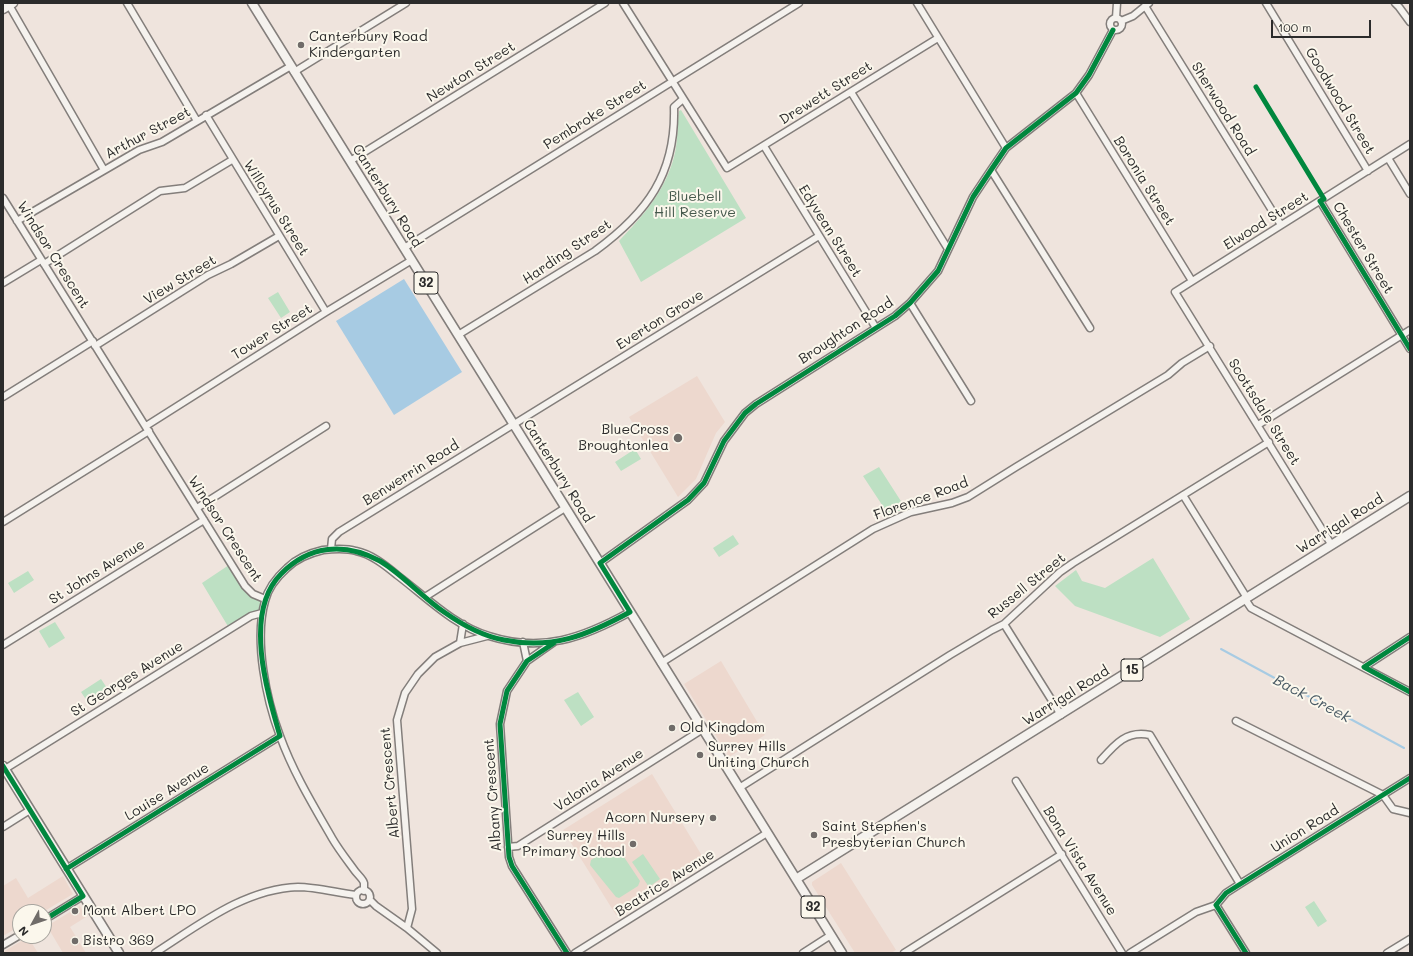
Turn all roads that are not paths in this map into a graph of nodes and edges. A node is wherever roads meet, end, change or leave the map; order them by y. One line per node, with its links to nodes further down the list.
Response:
1 (127, 3): 23 (street)
2 (252, 3): 17 (main road, Canterbury Road / 32)
3 (406, 3): 17 (street, Arthur Street)
4 (605, 3): 29 (street, Newton Street)
5 (623, 3): 18 (street)
6 (799, 3): 18 (street, Pembroke Street)
7 (917, 3): 16 (street)
8 (1117, 3): 13 (street)
9 (1266, 3): 32 (street, Goodwood Street)
10 (1395, 3): 14 (street)
11 (1147, 5): 13 (street); 37 (street, Sherwood Road)
12 (8, 6): 30 (street)
13 (1119, 19): 15 (street); 15 (street)
14 (1410, 22)
15 (1113, 30): 20 (street, Broughton Road)
16 (938, 38): 19 (street, Drewett Street); 26 (street)
17 (293, 69): 22 (street, Arthur Street); 29 (main road, Canterbury Road / 32)
18 (673, 82): 21 (street); 40 (street, Pembroke Street)
19 (852, 92): 25 (street, Drewett Street); 41 (street)
20 (1076, 93): 26 (street, Broughton Road); 44 (street, Boronia Street)
21 (684, 99): 25 (street, Drewett Street); 52 (street, Harding Street)
22 (206, 116): 23 (street, Arthur Street); 28 (street, Willcyrus Street)
23 (197, 121): 30 (street, Arthur Street)
24 (1410, 144): 27 (street, Elwood Street)
25 (764, 146): 39 (street, Edyvean Street)
26 (1006, 148): 31 (street, Broughton Road)
27 (1388, 158): 32 (street, Elwood Street); 33 (street)
28 (232, 160): 38 (street, Willcyrus Street); 43 (street)
29 (350, 161): 40 (main road, Canterbury Road / 32)
30 (104, 170): 36 (street, Arthur Street)
31 (991, 170): 41 (street, Broughton Road); 50 (street)
32 (1368, 171): 35 (street, Elwood Street)
33 (1410, 194)
34 (3, 198): 36 (street, Windsor Crescent)
35 (1320, 201): 37 (street, Elwood Street); 53 (street, Chester Street)
36 (17, 221): 43 (street, Windsor Crescent)
37 (1281, 225): 44 (street, Elwood Street)
38 (279, 236): 48 (street, Willcyrus Street); 54 (street, View Street)
39 (819, 236): 49 (street, Edyvean Street); 59 (street, Everton Grove)
40 (404, 248): 42 (main road, Canterbury Road / 32)
41 (948, 249): 47 (street, Broughton Road)
42 (412, 260): 48 (street, Tower Street); 52 (main road, Canterbury Road / 32)
43 (42, 262): 45 (street); 54 (street, Windsor Crescent)
44 (1192, 281): 46 (street, Elwood Street)
45 (3, 283)
46 (1175, 292): 55 (street, Scottsdale Street)
47 (910, 303): 49 (street, Broughton Road); 58 (street)
48 (326, 312): 62 (street, Tower Street)
49 (876, 328): 72 (street, Broughton Road)
50 (1090, 328)
51 (1410, 330): 53 (street)
52 (458, 335): 59 (main road, Canterbury Road / 32)
53 (1402, 335): 56 (street, Chester Street); 60 (street)
54 (94, 344): 57 (street, View Street); 62 (street, Windsor Crescent)
55 (1210, 346): 60 (street, Scottsdale Street); 87 (street, Florence Road)
56 (1410, 349)
57 (3, 397)
58 (971, 401)
59 (513, 424): 67 (main road, Canterbury Road / 32); 71 (street, Benwerrin Road)
60 (1258, 425): 63 (street, Scottsdale Street)
61 (326, 426): 66 (street)
62 (147, 429): 66 (street, Windsor Crescent); 69 (street, Tower Street)
63 (1269, 442): 64 (street, Russell Street); 70 (street, Scottsdale Street)
64 (1183, 495): 74 (street); 79 (street, Russell Street)
65 (1410, 496): 70 (main road, Warrigal Road / 15)
66 (197, 508): 68 (street, Windsor Crescent)
67 (565, 508): 72 (main road, Canterbury Road / 32); 73 (street)
68 (204, 520): 75 (street, Windsor Crescent); 85 (street, St Johns Avenue)
69 (3, 522)
70 (1332, 544): 74 (main road, Warrigal Road / 15)
71 (331, 549): 73 (street); 75 (street)
72 (600, 563): 76 (main road, Canterbury Road / 32)
73 (425, 597): 78 (street)
74 (1246, 598): 88 (street); 90 (main road, Warrigal Road / 15)
75 (265, 600): 77 (street, Windsor Crescent)
76 (630, 612): 83 (street); 87 (main road, Canterbury Road / 32)
77 (262, 613): 93 (street, Windsor Crescent); 95 (street, St Georges Avenue)
78 (463, 624): 80 (street); 84 (street)
79 (1004, 624): 90 (street); 98 (street, Russell Street)
80 (487, 636): 82 (street); 84 (street, Albert Crescent)
81 (1410, 637): 88 (street)
82 (523, 642): 83 (street); 86 (street)
83 (556, 642): 86 (street, Albany Crescent)
84 (460, 643): 115 (street, Albert Crescent)
85 (3, 645)
86 (527, 661): 104 (street, Albany Crescent)
87 (662, 663): 92 (main road, Canterbury Road / 32)
88 (1364, 667): 89 (street)
89 (1410, 692)
90 (1061, 715): 107 (main road, Warrigal Road / 15)
91 (1236, 721): 99 (street)
92 (702, 729): 98 (main road, Canterbury Road / 32); 104 (street, Valonia Avenue)
93 (280, 736): 106 (street, Louise Avenue); 109 (street, Windsor Crescent)
94 (1101, 760): 108 (street)
95 (4, 767): 100 (main road)
96 (1410, 778): 99 (street, Union Road)
97 (1016, 781): 105 (street, Bona Vista Avenue)
98 (739, 788): 103 (main road, Canterbury Road / 32)
99 (1383, 795): 101 (street); 108 (street, Union Road)
100 (30, 810): 102 (street); 106 (main road)
101 (1410, 813)
102 (3, 827)
103 (767, 833): 107 (main road, Canterbury Road / 32); 124 (street, Beatrice Avenue)
104 (508, 848): 123 (street, Albany Crescent)
105 (1062, 854): 127 (street); 128 (street, Bona Vista Avenue)
106 (66, 868): 110 (main road)
107 (796, 879): 116 (main road, Canterbury Road / 32)
108 (1240, 884): 113 (street, Union Road)
109 (364, 891): 111 (street); 112 (street)
110 (83, 896): 114 (street); 120 (main road)
111 (356, 896): 112 (street); 121 (street)
112 (370, 900): 115 (street)
113 (1216, 905): 129 (street, Union Road); 130 (street)
114 (52, 915)
115 (407, 928): 122 (street)
116 (831, 935): 125 (street); 126 (main road, Canterbury Road / 32)
117 (1410, 939): 131 (street)
118 (12, 940): 119 (street)
119 (3, 945)
120 (119, 953)
121 (155, 953)
122 (437, 953)
123 (567, 953)
124 (575, 953)
125 (803, 953)
126 (842, 953)
127 (904, 953)
128 (1122, 953)
129 (1130, 953)
130 (1246, 953)
131 (1387, 953)

